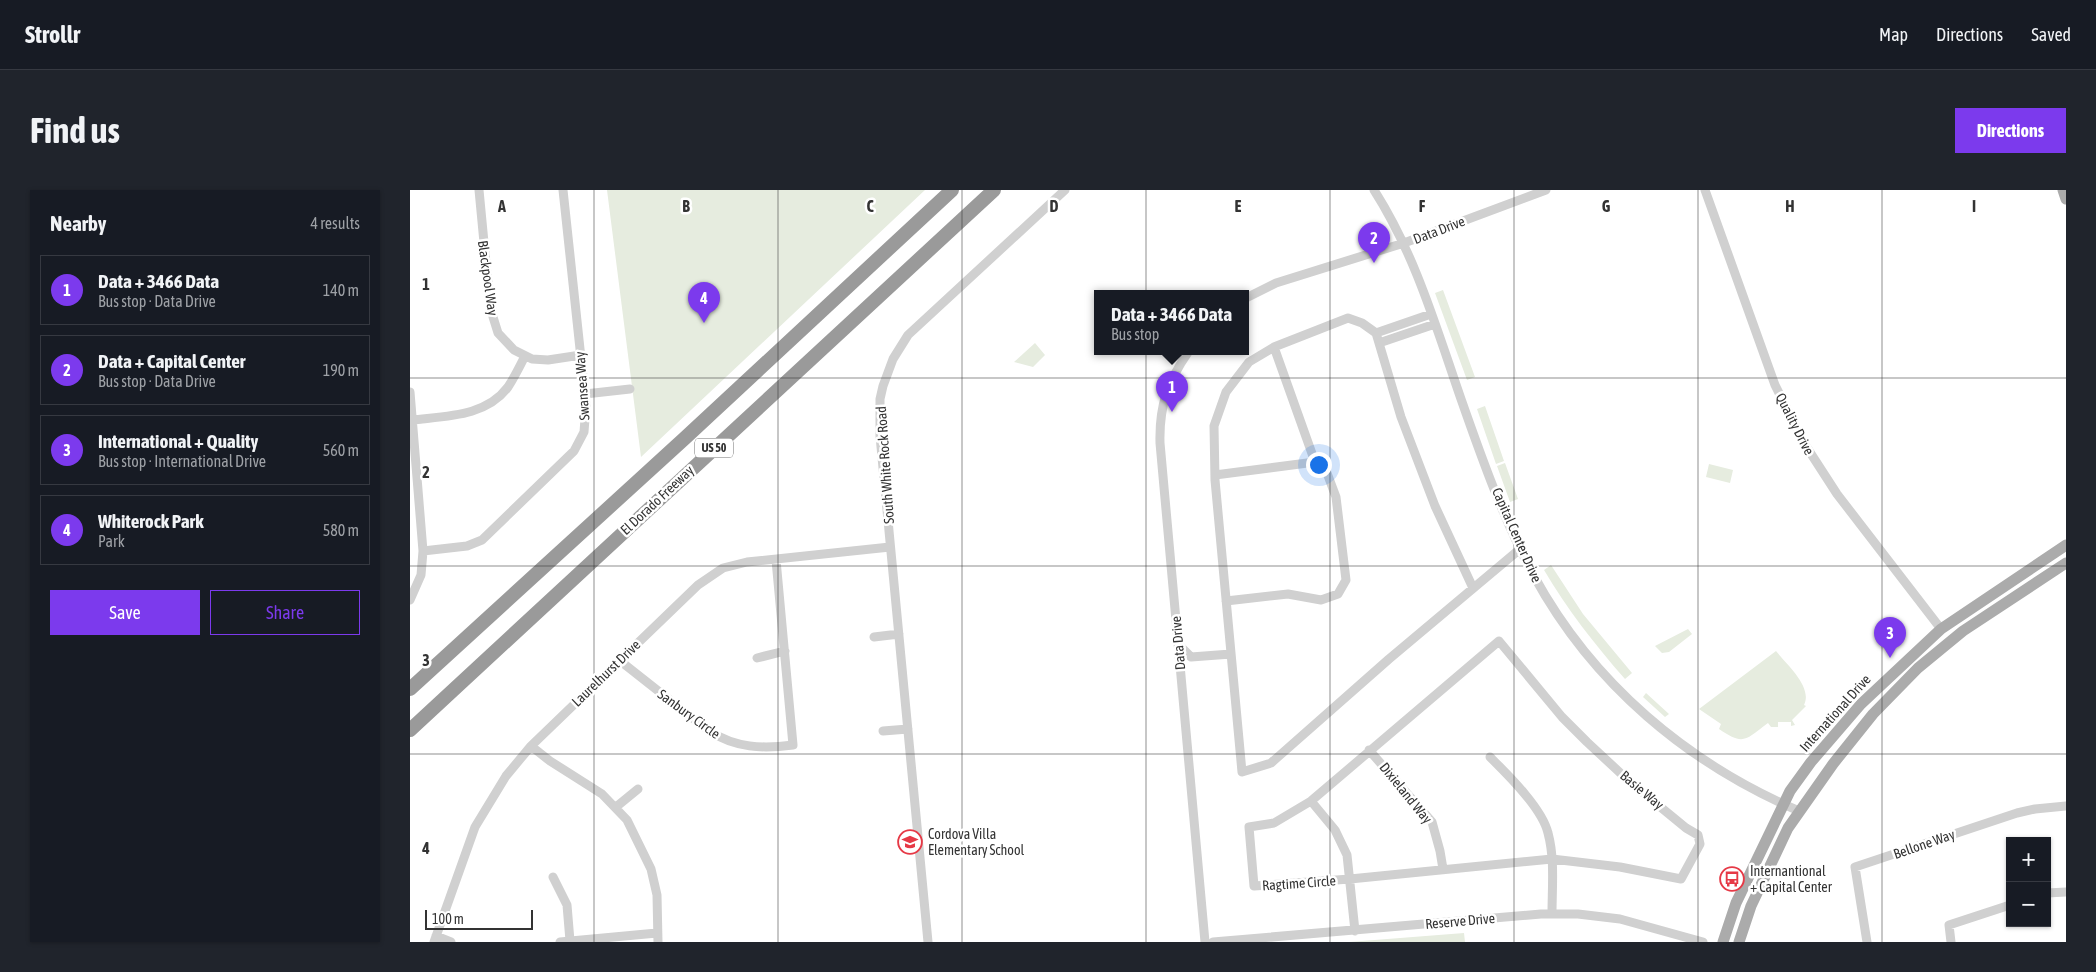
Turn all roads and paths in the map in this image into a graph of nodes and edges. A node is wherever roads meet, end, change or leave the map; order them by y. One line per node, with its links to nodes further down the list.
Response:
1 (479, 190): 20 (street, Blackpool Way)
2 (563, 190): 18 (street, Swansea Way)
3 (952, 190): 46 (highway, El Dorado Freeway / US 50)
4 (994, 190): 49 (highway, El Dorado Freeway / US 50)
5 (1064, 190): 28 (street, South White Rock Road)
6 (1374, 190): 11 (street, Capital Center Drive)
7 (1546, 190): 11 (street, Data Drive)
8 (1705, 190): 37 (street, Quality Drive)
9 (2063, 190): 10 (main road)
10 (2066, 198)
11 (1404, 243): 12 (street, Data Drive); 13 (street, Capital Center Drive)
12 (1249, 296)
13 (1431, 314): 14 (street, Capital Center Drive); 15 (street)
14 (1435, 324): 16 (street); 29 (street, Capital Center Drive)
15 (1376, 333): 16 (street); 17 (street)
16 (1379, 343): 34 (street)
17 (1274, 347): 25 (street); 26 (street)
18 (580, 354): 20 (street, Blackpool Way); 23 (street, Swansea Way)
19 (1186, 355): 41 (street, Data Drive)
20 (525, 356): 24 (street)
21 (630, 389): 23 (street)
22 (410, 392): 24 (street)
23 (585, 394): 30 (street, Swansea Way)
24 (412, 420): 30 (street)
25 (1315, 462): 26 (street); 36 (street)
26 (1214, 475): 36 (street)
27 (2066, 545): 33 (main road, International Drive)
28 (890, 547): 31 (street, Laurelhurst Drive); 38 (street, South White Rock Road)
29 (1520, 549): 34 (street); 60 (street, Capital Center Drive)
30 (423, 551): 35 (street)
31 (776, 560): 42 (street, Sanbury Circle); 45 (street, Laurelhurst Drive)
32 (2066, 563): 40 (main road, International Drive)
33 (2014, 580): 37 (main road, International Drive); 40 (main road)
34 (1473, 588): 43 (street)
35 (410, 600)
36 (1226, 601): 43 (street)
37 (1941, 628): 50 (main road); 60 (main road, International Drive)
38 (899, 634): 39 (street); 51 (street, South White Rock Road)
39 (874, 637)
40 (1955, 637): 50 (main road, International Drive)
41 (1179, 645): 43 (street); 79 (street, Data Drive)
42 (785, 651): 44 (street); 45 (street, Sanbury Circle)
43 (1231, 654)
44 (757, 658)
45 (619, 660): 55 (street, Laurelhurst Drive)
46 (434, 667): 47 (highway); 48 (highway, El Dorado Freeway / US 50)
47 (410, 678)
48 (410, 689)
49 (435, 707): 52 (highway, El Dorado Freeway / US 50); 54 (highway)
50 (1873, 714): 63 (main road, International Drive)
51 (908, 729): 53 (street); 78 (street, South White Rock Road)
52 (410, 730)
53 (883, 731)
54 (410, 737)
55 (532, 746): 62 (street); 74 (street, Laurelhurst Drive)
56 (1369, 750): 59 (street, Basie Way); 64 (street, Basie Way); 65 (street, Dixieland Way)
57 (1490, 757): 64 (street)
58 (638, 789): 62 (street)
59 (1311, 801): 67 (street); 67 (street, Ragtime Circle)
60 (1785, 805): 63 (street, Capital Center Drive); 82 (main road, International Drive)
61 (2066, 806): 84 (street, Bellone Way)
62 (616, 807): 73 (street)
63 (1799, 811): 83 (main road, International Drive)
64 (1552, 859): 65 (street, Basie Way); 71 (street)
65 (1442, 869): 67 (street, Basie Way)
66 (553, 877): 75 (street)
67 (1350, 880): 72 (street)
68 (2066, 892): 69 (street)
69 (2051, 893)
70 (2006, 906): 85 (street)
71 (1552, 914): 72 (street, Reserve Drive); 81 (street, Reserve Drive)
72 (1355, 931): 80 (street, Reserve Drive)
73 (658, 937): 75 (street)
74 (435, 939): 76 (street)
75 (570, 941): 77 (street)
76 (451, 942)
77 (560, 942)
78 (928, 942)
79 (1205, 942)
80 (1213, 942)
81 (1703, 942)
82 (1723, 942)
83 (1739, 942)
84 (1867, 942)
85 (1951, 942)

